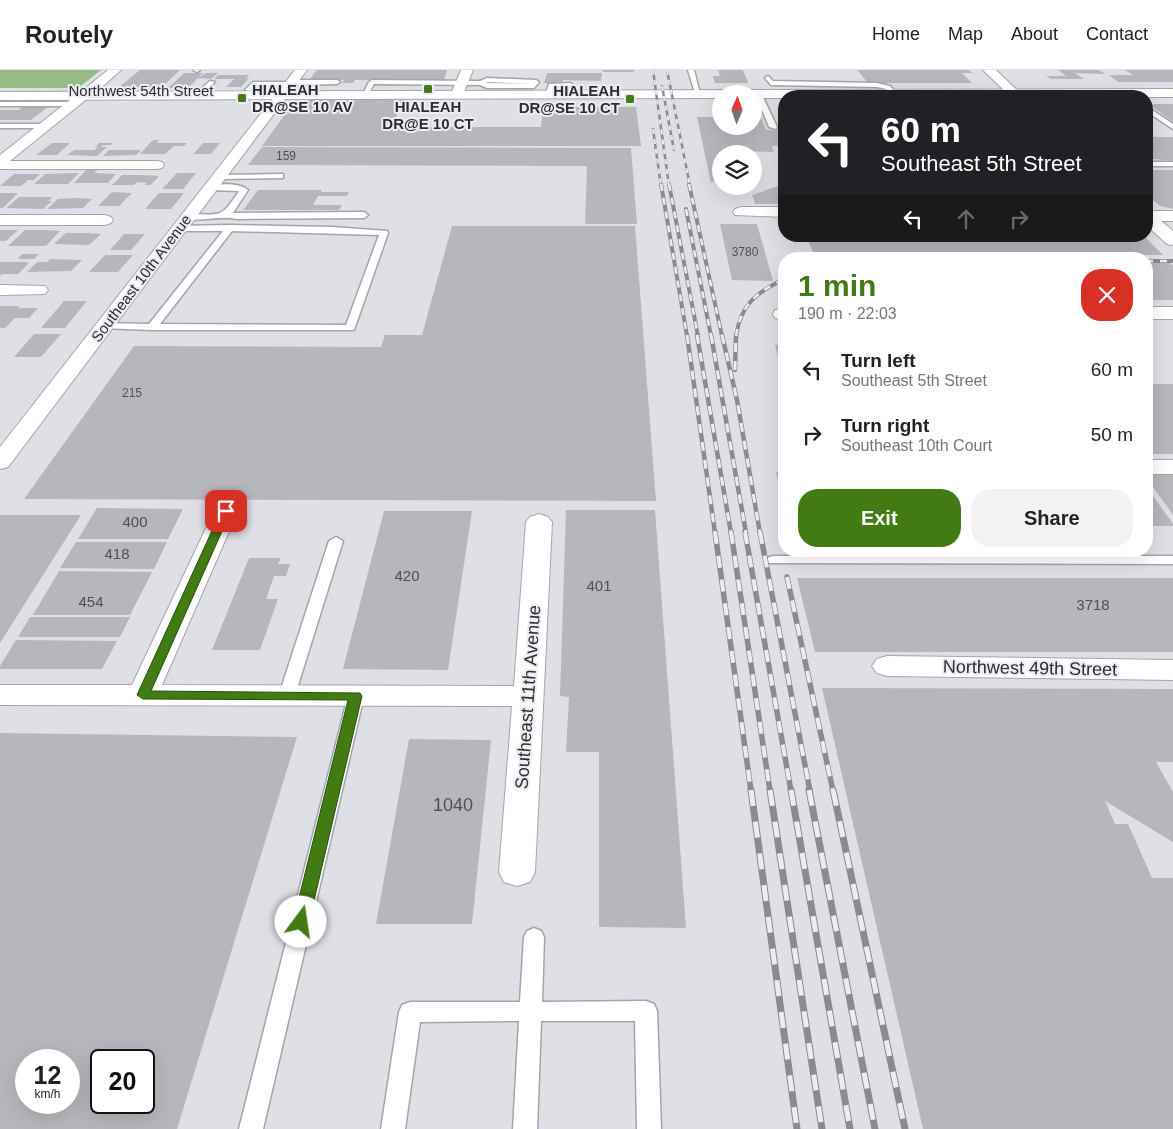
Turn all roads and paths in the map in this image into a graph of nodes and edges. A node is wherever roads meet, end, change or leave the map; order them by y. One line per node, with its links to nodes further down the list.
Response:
1 (116, 70): 14 (street)
2 (467, 70): 10 (street)
3 (690, 70): 17 (lane)
4 (989, 70): 13 (street)
5 (768, 78): 12 (lane)
6 (292, 80): 7 (lane); 14 (street, Northwest 54th Street); 14 (street, Northwest 54th Street); 22 (street, Northwest 54th Street); 37 (street, Southeast 10th Avenue)
7 (337, 82)
8 (481, 83): 10 (lane); 11 (lane); 11 (lane)
9 (570, 86): 16 (lane)
10 (459, 88): 11 (street, Northwest 54th Street); 22 (street, Northwest 54th Street); 22 (lane)
11 (510, 90): 16 (street, Northwest 54th Street)
12 (890, 90)
13 (1010, 90)
14 (83, 92): 15 (street, Northwest 54th Street); 26 (street)
15 (0, 93)
16 (550, 93): 17 (street, Northwest 54th Street)
17 (698, 93): 18 (street, Northwest 54th Street)
18 (712, 93)
19 (762, 93): 20 (street, Northwest 54th Street)
20 (778, 93)
21 (1173, 93): 23 (street, Northwest 54th Street)
22 (366, 94)
23 (1153, 94)
24 (762, 102): 30 (lane)
25 (0, 104): 26 (lane)
26 (72, 104): 29 (street)
27 (1153, 113): 31 (lane)
28 (0, 126): 29 (lane)
29 (45, 126): 32 (street)
30 (773, 127)
31 (1173, 127)
32 (0, 163): 35 (street)
33 (1153, 164): 34 (lane)
34 (1173, 164)
35 (157, 165)
36 (280, 176): 37 (lane)
37 (214, 182): 40 (lane); 46 (street, Southeast 10th Avenue)
38 (741, 212): 39 (street)
39 (778, 212)
40 (228, 214): 41 (lane); 46 (lane)
41 (364, 215)
42 (1153, 216): 43 (street)
43 (1173, 216)
44 (0, 220): 45 (street)
45 (105, 220)
46 (183, 222): 48 (lane); 54 (street, Southeast 10th Avenue)
47 (1153, 222): 49 (street)
48 (230, 228): 55 (lane); 55 (lane)
49 (1173, 240)
50 (0, 290): 51 (street)
51 (38, 290)
52 (1153, 313): 53 (street)
53 (1173, 313)
54 (104, 326): 55 (lane); 56 (street, Southeast 10th Avenue)
55 (152, 327)
56 (0, 462)
57 (1153, 467): 58 (street)
58 (1173, 467)
59 (226, 511): 67 (street)
60 (539, 522): 70 (street, Southeast 11th Avenue)
61 (336, 541): 68 (lane)
62 (774, 560): 63 (lane)
63 (1173, 560)
64 (887, 666): 65 (street, Northwest 49th Street)
65 (1173, 670)
66 (0, 695): 67 (street)
67 (143, 695): 68 (street)
68 (287, 695): 69 (street)
69 (356, 696): 70 (street); 74 (lane)
70 (528, 696): 71 (street, Southeast 11th Avenue)
71 (518, 872)
72 (534, 937): 73 (lane)
73 (530, 1011): 75 (lane); 76 (lane); 77 (lane)
74 (251, 1129)
75 (393, 1129)
76 (525, 1129)
77 (649, 1129)

